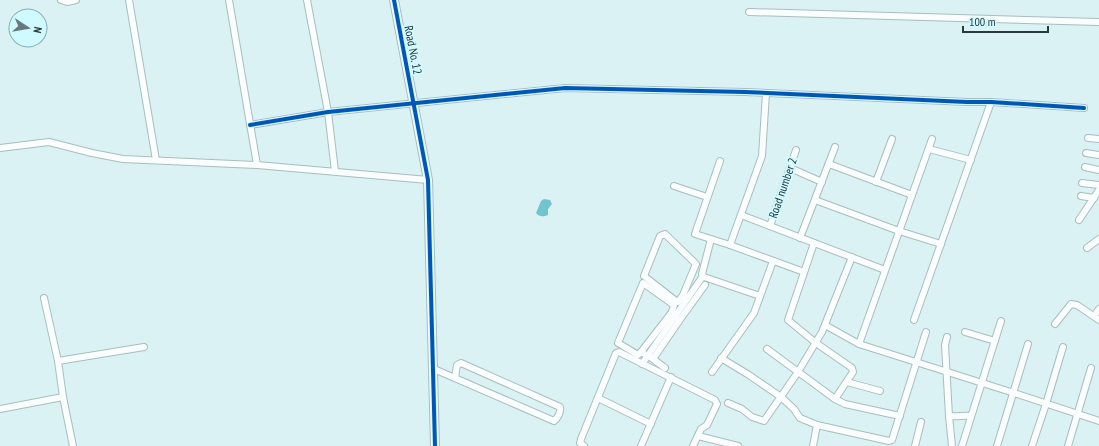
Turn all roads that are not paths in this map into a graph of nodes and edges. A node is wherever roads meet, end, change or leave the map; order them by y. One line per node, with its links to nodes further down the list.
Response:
1 (61, 0): 2 (street)
2 (76, 0)
3 (129, 0): 25 (street)
4 (229, 0): 14 (street)
5 (306, 0): 13 (street)
6 (394, 0): 11 (street, Road No. 12)
7 (749, 12): 8 (street)
8 (1099, 22)
9 (766, 93): 10 (street); 11 (street); 46 (street)
10 (991, 102): 12 (street); 26 (street)
11 (413, 104): 13 (street); 34 (street, Road No. 12)
12 (1084, 108)
13 (328, 112): 14 (street); 33 (street)
14 (250, 125): 29 (street)
15 (1088, 138): 18 (street)
16 (892, 139): 36 (street)
17 (932, 139): 21 (street)
18 (1099, 139)
19 (835, 147): 28 (street)
20 (0, 148): 25 (street)
21 (929, 149): 26 (street); 41 (street)
22 (796, 150): 30 (street, Road number 2)
23 (1086, 153): 24 (street)
24 (1099, 154)
25 (156, 160): 29 (street)
26 (971, 160): 54 (street)
27 (720, 161): 43 (street)
28 (829, 164): 35 (street); 36 (street)
29 (257, 165): 33 (street)
30 (790, 168): 35 (street); 48 (street, Road number 2)
31 (1085, 168): 32 (street)
32 (1099, 170)
33 (335, 171): 34 (street)
34 (428, 180): 91 (street, Road No. 12)
35 (822, 182): 45 (street)
36 (876, 182): 41 (street)
37 (1082, 183): 38 (street)
38 (1099, 185)
39 (674, 186): 43 (street)
40 (1099, 190): 44 (street)
41 (912, 195): 49 (street)
42 (1081, 196): 44 (street)
43 (707, 197): 52 (street)
44 (1094, 198): 47 (street)
45 (814, 200): 49 (street); 50 (street)
46 (741, 215): 48 (street); 55 (street)
47 (1079, 220)
48 (770, 226): 50 (street)
49 (899, 231): 54 (street); 59 (street)
50 (800, 238): 53 (street)
51 (1099, 239): 56 (street)
52 (711, 240): 55 (street); 61 (street)
53 (814, 243): 57 (street); 60 (street)
54 (941, 244): 69 (street)
55 (730, 245): 58 (street)
56 (1087, 248)
57 (852, 257): 59 (street); 72 (street)
58 (773, 261): 60 (street); 63 (street)
59 (885, 270): 78 (street)
60 (804, 272): 77 (street)
61 (703, 276): 63 (street); 64 (street)
62 (705, 285): 67 (street)
63 (760, 296): 85 (street)
64 (685, 297): 64 (street); 67 (street)
65 (44, 298): 86 (street)
66 (1099, 309): 68 (street)
67 (675, 316): 83 (street); 83 (street); 84 (street)
68 (1096, 318): 71 (street)
69 (914, 320)
70 (1001, 321): 76 (street)
71 (1054, 324)
72 (825, 325): 77 (street); 78 (street)
73 (926, 332): 87 (street)
74 (965, 332): 76 (street)
75 (947, 337): 92 (street)
76 (995, 341): 98 (street)
77 (816, 343): 94 (street); 97 (street)
78 (859, 344): 87 (street)
79 (1028, 344): 100 (street)
80 (144, 347): 86 (street)
81 (1063, 347): 106 (street)
82 (766, 349): 94 (street)
83 (641, 352): 84 (street)
84 (650, 357): 88 (street); 89 (street)
85 (721, 358): 93 (street); 102 (street)
86 (58, 361): 101 (street)
87 (917, 363): 92 (street); 109 (street)
88 (642, 364): 95 (street); 103 (street)
89 (665, 368)
90 (1092, 368): 108 (street)
91 (434, 369): 96 (street); 118 (street, Road No. 12)
92 (947, 371): 98 (street); 110 (street)
93 (712, 372)
94 (798, 372): 102 (street); 104 (street)
95 (671, 377): 114 (street); 116 (street)
96 (455, 378): 96 (street)
97 (847, 382): 99 (street); 104 (street)
98 (982, 383): 100 (street); 111 (street)
99 (880, 391)
100 (1014, 392): 106 (street); 127 (street)
101 (63, 397): 107 (street); 117 (street)
102 (781, 397): 105 (street); 115 (street)
103 (598, 398): 114 (street); 119 (street)
104 (835, 399): 109 (street)
105 (728, 403)
106 (1046, 404): 108 (street); 128 (street)
107 (0, 409)
108 (1077, 415): 112 (street); 129 (street)
109 (900, 416): 115 (street)
110 (949, 416): 111 (street); 125 (street)
111 (971, 416): 126 (street)
112 (1099, 421)
113 (921, 422): 124 (street)
114 (651, 424): 120 (street)
115 (817, 425): 123 (street)
116 (698, 436): 121 (street); 122 (street)
117 (73, 446)
118 (435, 446)
119 (584, 446)
120 (642, 446)
121 (693, 446)
122 (738, 446)
123 (813, 446)
124 (915, 446)
125 (952, 446)
126 (962, 446)
127 (997, 446)
128 (1032, 446)
129 (1068, 446)

